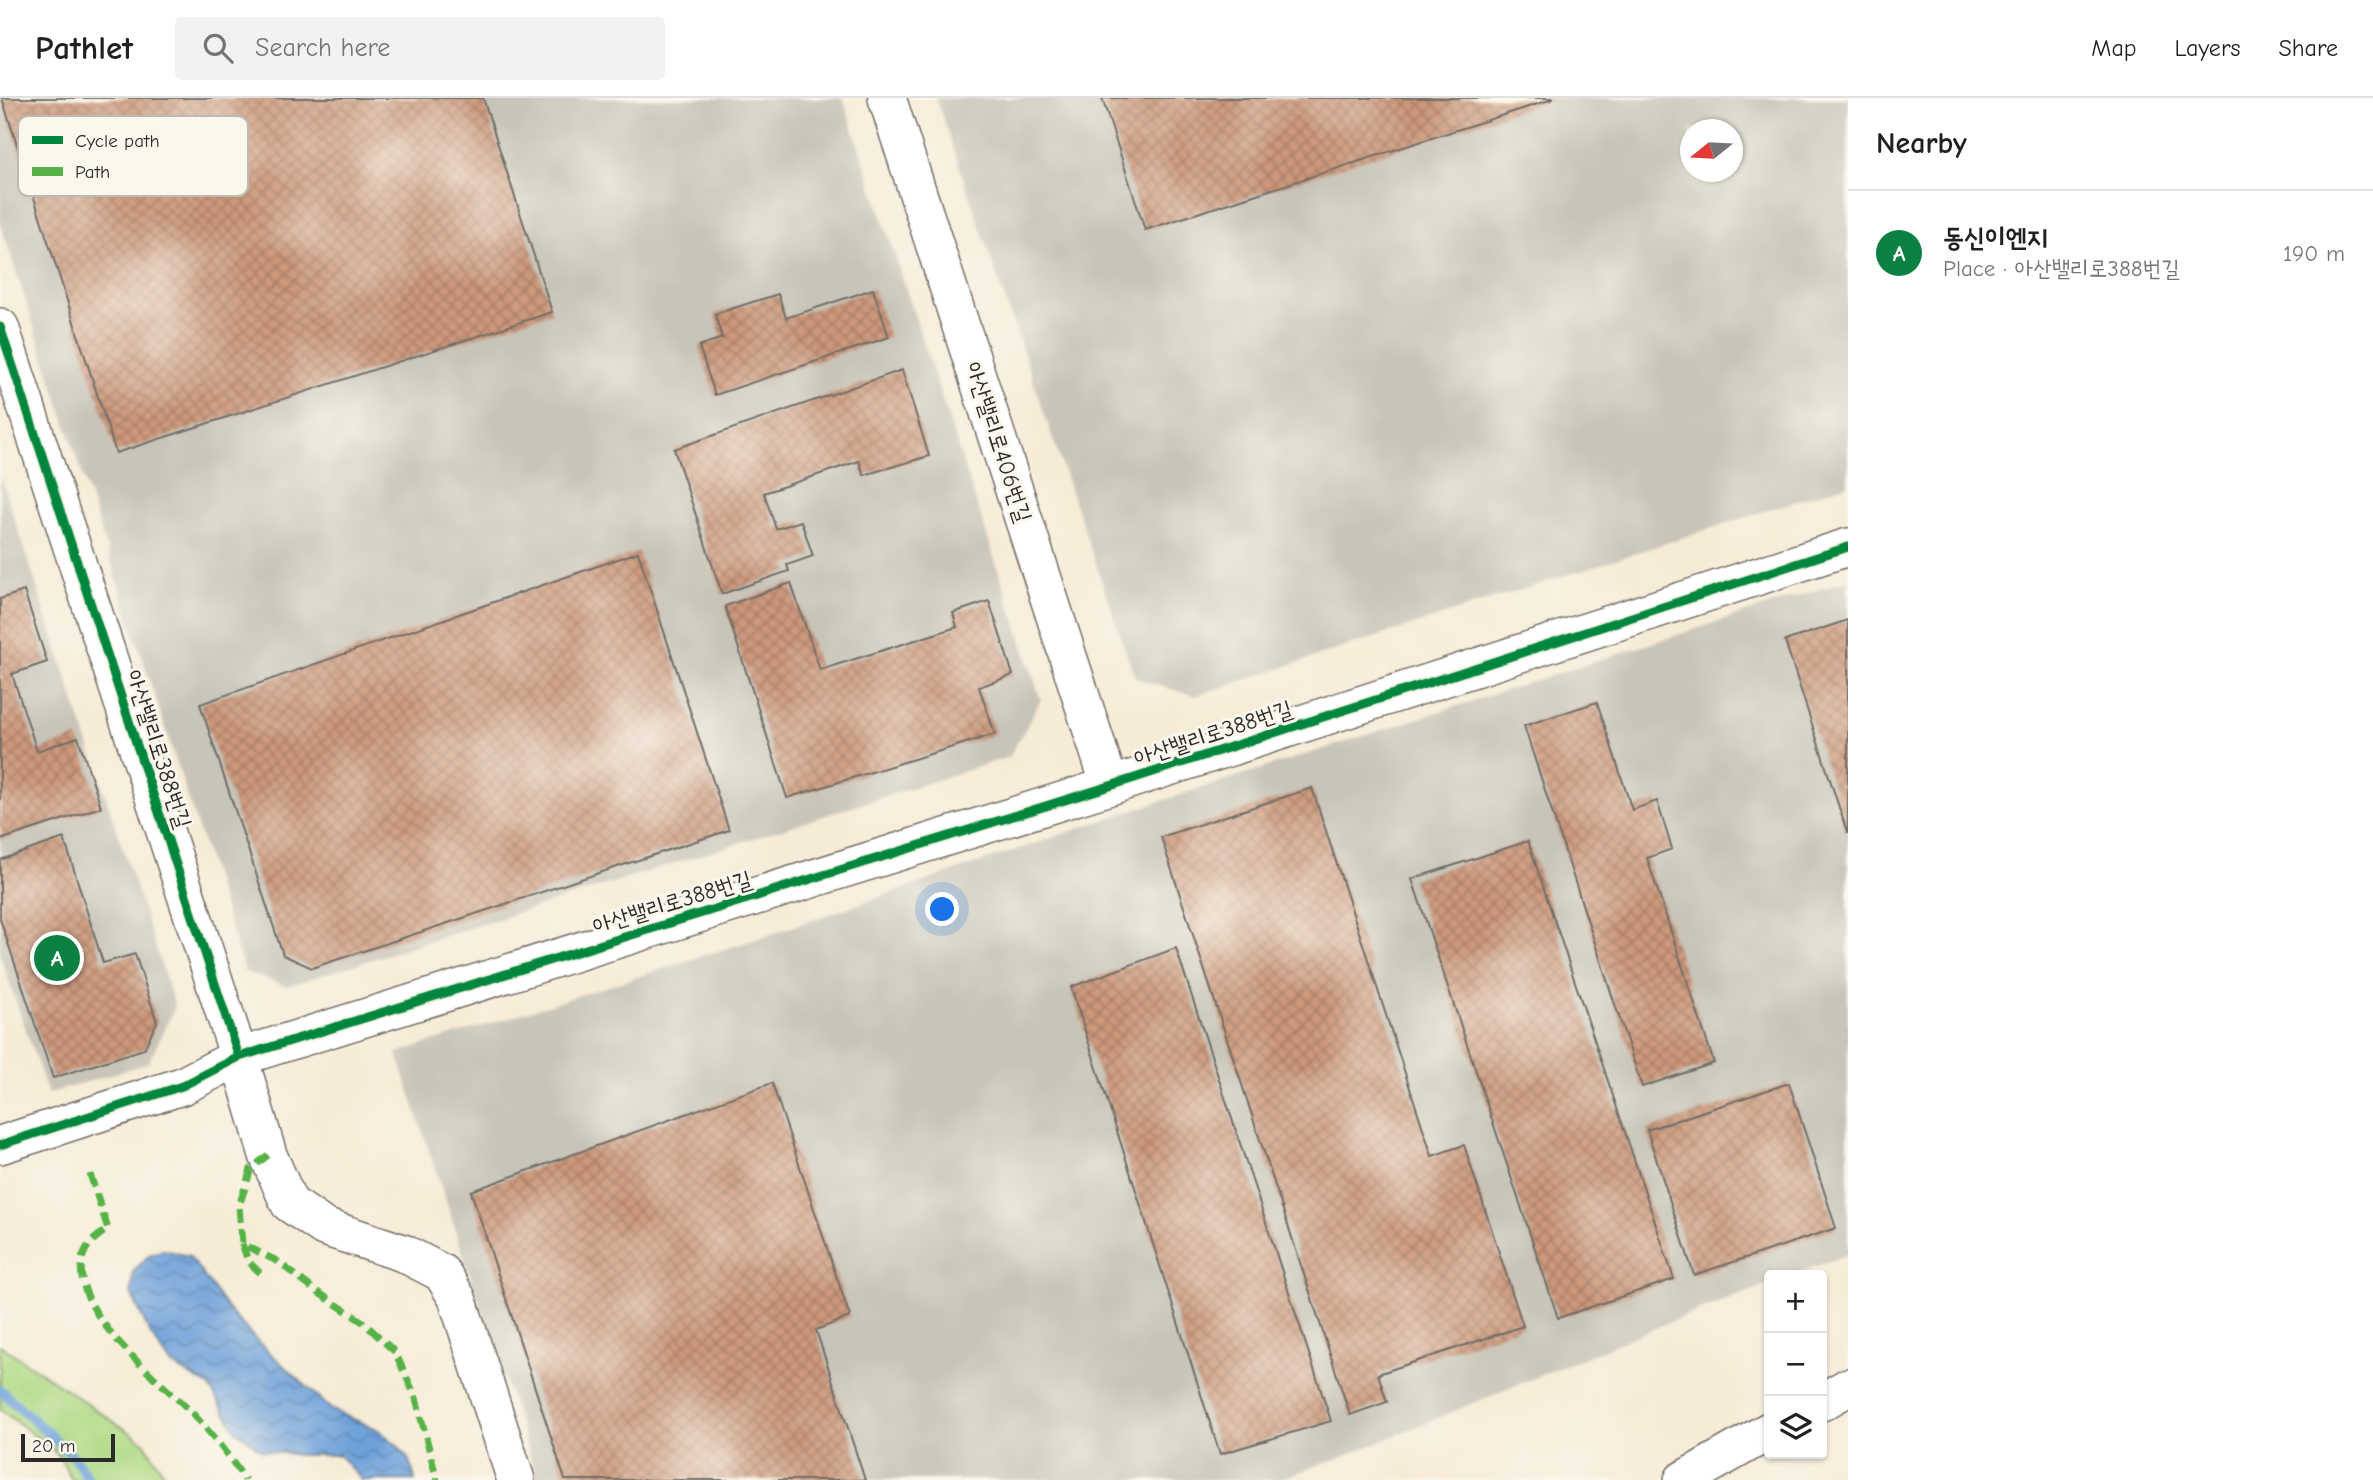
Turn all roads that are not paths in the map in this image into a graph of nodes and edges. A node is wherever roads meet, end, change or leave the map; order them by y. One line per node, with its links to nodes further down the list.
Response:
1 (887, 98): 4 (street, 아산밸리로406번길)
2 (0, 327): 5 (street, 아산밸리로388번길)
3 (1848, 547): 4 (street, 아산밸리로388번길)
4 (1110, 786): 5 (street, 아산밸리로388번길)
5 (239, 1057): 6 (street); 10 (street)
6 (0, 1145)
7 (1848, 1387): 8 (street)
8 (1827, 1399)
9 (1764, 1434): 11 (street)
10 (516, 1480)
11 (1682, 1480)

